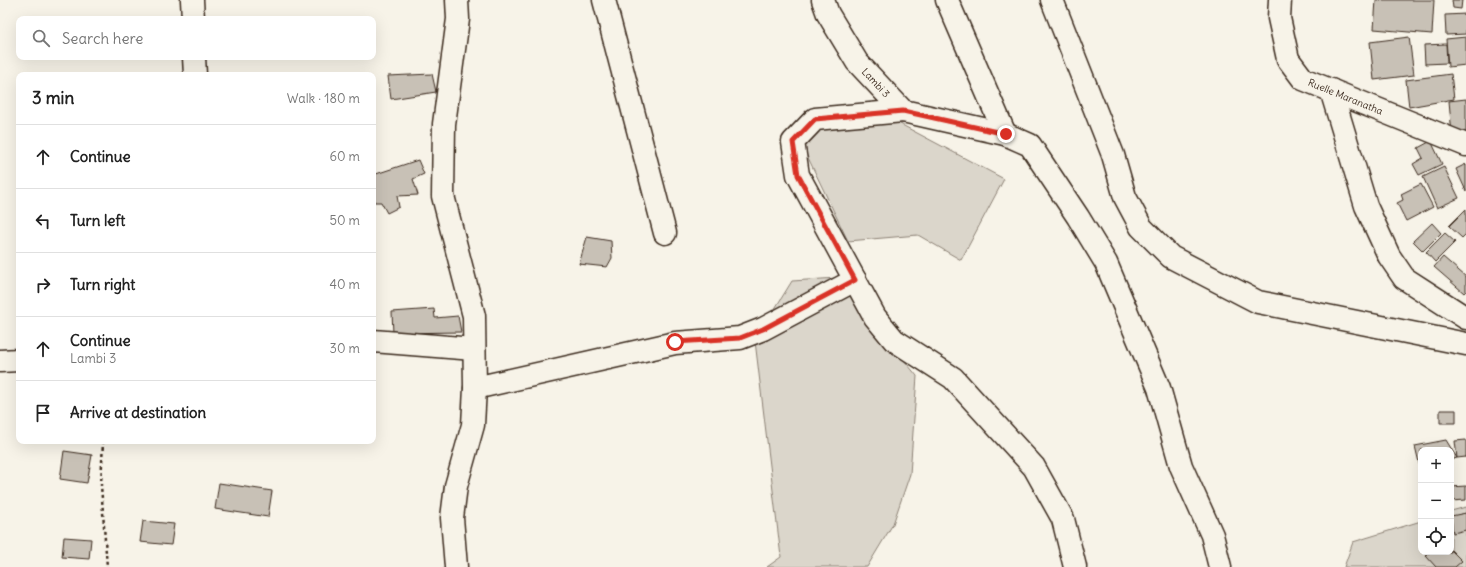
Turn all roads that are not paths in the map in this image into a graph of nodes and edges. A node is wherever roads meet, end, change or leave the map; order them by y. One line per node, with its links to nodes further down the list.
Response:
1 (192, 0): 8 (street)
2 (457, 0): 20 (street)
3 (604, 0): 15 (street)
4 (823, 0): 12 (street, Lambi 3)
5 (947, 0): 13 (street)
6 (1052, 0): 19 (street)
7 (1280, 0): 11 (street, Ruelle Maranatha)
8 (193, 16)
9 (194, 60): 10 (street)
10 (195, 72)
11 (1332, 90): 14 (street, Ruelle Maranatha); 17 (street)
12 (903, 111): 13 (street); 16 (street)
13 (1006, 134): 26 (street)
14 (1466, 145)
15 (665, 233)
16 (855, 280): 23 (street); 25 (street)
17 (1466, 318)
18 (376, 341): 20 (street)
19 (1466, 344)
20 (474, 349): 23 (street)
21 (16, 360): 22 (street)
22 (0, 361)
23 (475, 388): 24 (street)
24 (456, 567)
25 (1075, 567)
26 (1220, 567)

